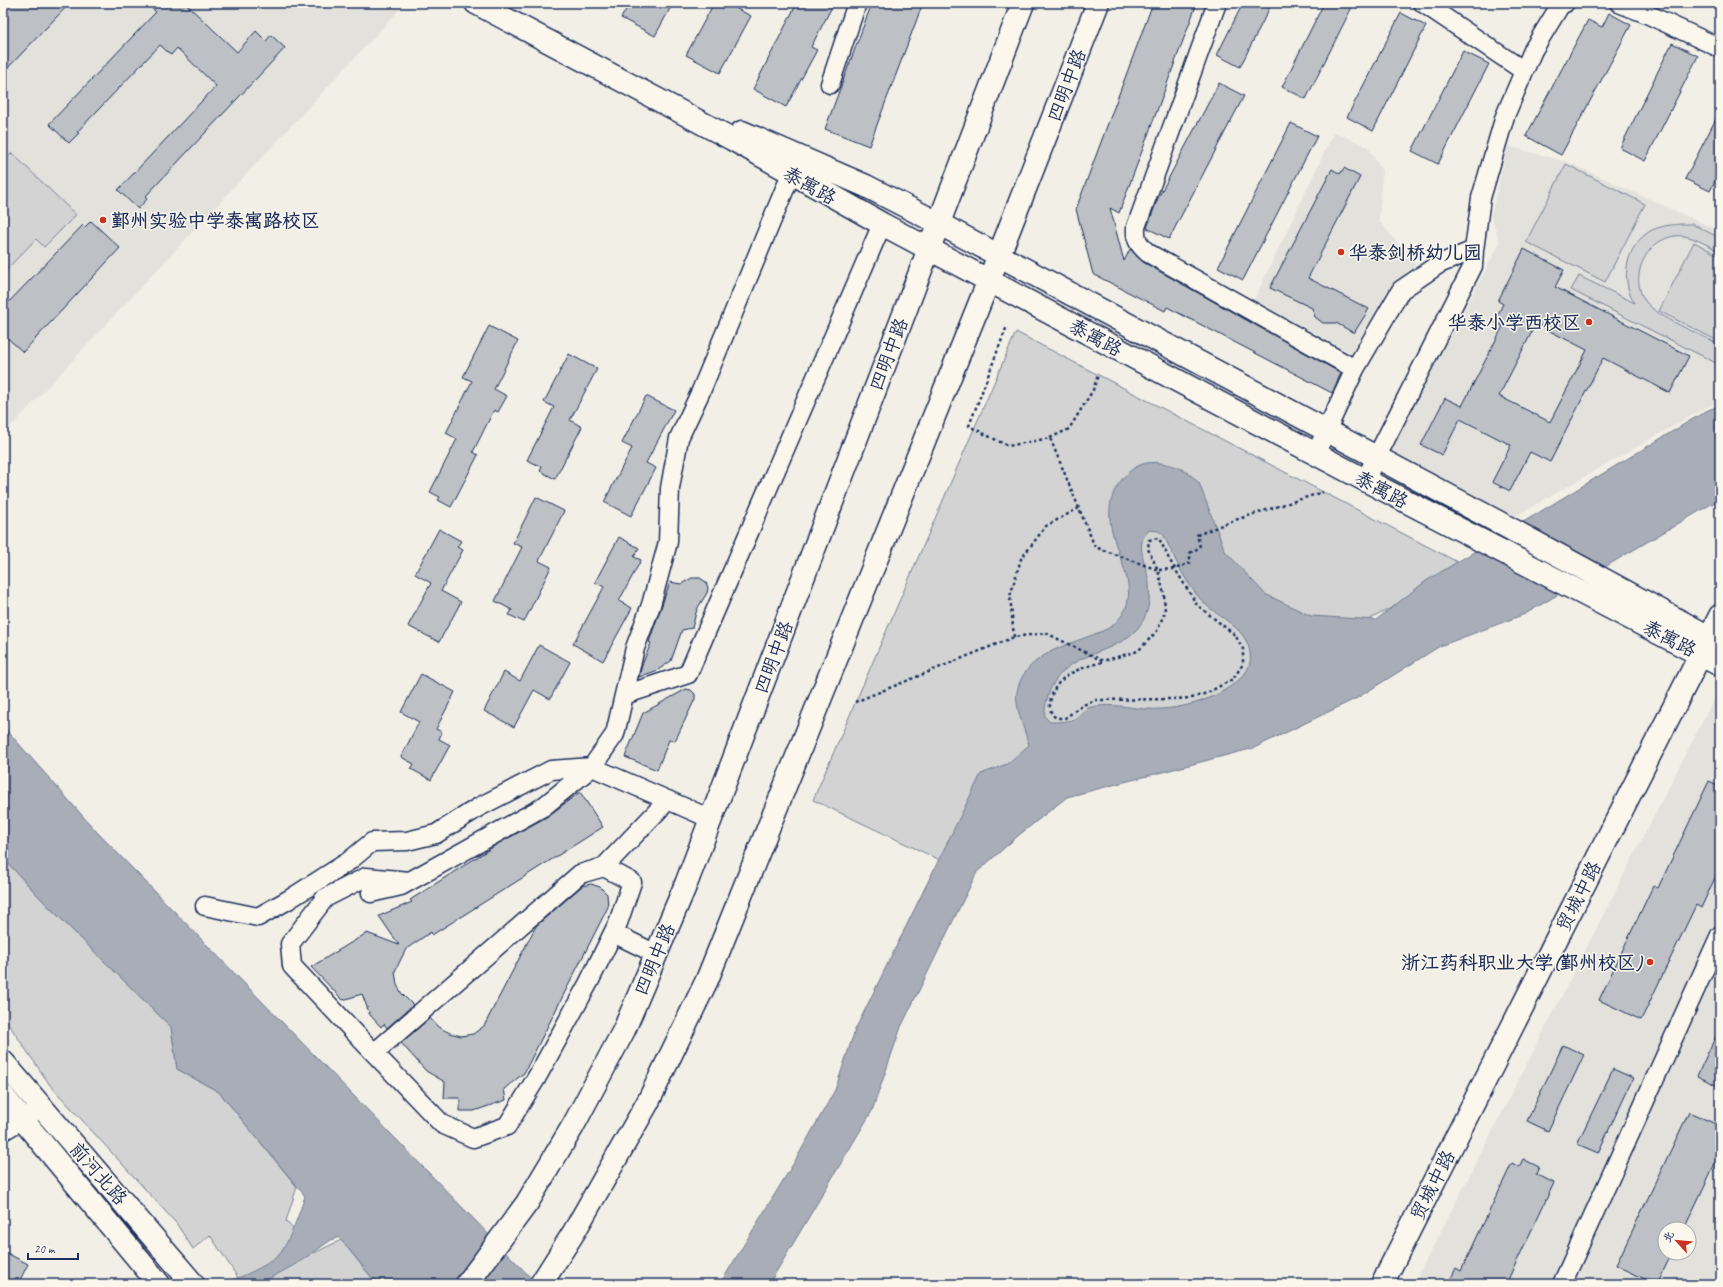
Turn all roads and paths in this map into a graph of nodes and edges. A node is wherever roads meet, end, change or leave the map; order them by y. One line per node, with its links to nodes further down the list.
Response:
1 (476, 3): 13 (main road, 泰寓路)
2 (499, 3): 14 (main road, 泰寓路)
3 (857, 3): 12 (street)
4 (1023, 3): 14 (main road, 四明中路)
5 (1098, 3): 18 (main road, 四明中路)
6 (1217, 3): 21 (street)
7 (1423, 3): 11 (street)
8 (1619, 3): 10 (street)
9 (1562, 4): 11 (street)
10 (1720, 48)
11 (1524, 71): 17 (street)
12 (830, 84)
13 (790, 174): 15 (main road, 泰寓路); 37 (street)
14 (938, 223): 16 (main road, 四明中路); 18 (main road, 泰寓路)
15 (882, 224): 16 (main road, 泰寓路); 37 (street)
16 (928, 249): 19 (main road, 泰寓路); 41 (main road, 四明中路)
17 (1474, 250): 21 (street); 26 (street)
18 (999, 255): 19 (main road, 四明中路); 23 (main road, 泰寓路)
19 (989, 281): 25 (main road, 泰寓路); 55 (main road, 四明中路)
20 (1007, 326): 24 (path)
21 (1355, 370): 23 (street)
22 (1098, 375): 24 (path)
23 (1326, 430): 25 (street); 26 (main road, 泰寓路)
24 (1050, 438): 29 (path)
25 (1316, 453): 27 (main road, 泰寓路)
26 (1376, 458): 27 (street); 34 (main road, 泰寓路)
27 (1365, 480): 34 (main road, 泰寓路)
28 (1323, 492): 30 (path)
29 (1079, 508): 31 (path); 33 (path)
30 (1177, 569): 31 (path); 31 (path); 35 (path)
31 (1158, 570): 35 (path)
32 (1720, 616): 34 (main road, 贸城中路)
33 (1014, 637): 35 (path); 38 (path)
34 (1710, 645): 36 (main road, 泰寓路); 59 (main road, 贸城中路)
35 (1103, 661)
36 (1720, 665)
37 (624, 696): 39 (street)
38 (855, 702)
39 (592, 767): 40 (street); 43 (street); 45 (street)
40 (668, 800): 41 (street); 42 (street)
41 (711, 819): 48 (main road, 四明中路)
42 (604, 867): 46 (street); 49 (street)
43 (409, 881): 44 (street); 49 (street)
44 (371, 893)
45 (205, 906)
46 (613, 933): 48 (street); 49 (street)
47 (1720, 935): 60 (street)
48 (656, 954): 58 (main road, 四明中路)
49 (374, 1053)
50 (3, 1062): 52 (main road, 前河北路)
51 (3, 1096): 53 (main road, 前河北路)
52 (42, 1107): 53 (street); 57 (main road, 前河北路)
53 (22, 1119): 54 (street); 56 (main road, 前河北路)
54 (3, 1131)
55 (543, 1282)
56 (159, 1284)
57 (194, 1284)
58 (467, 1284)
59 (1382, 1284)
60 (1562, 1284)

